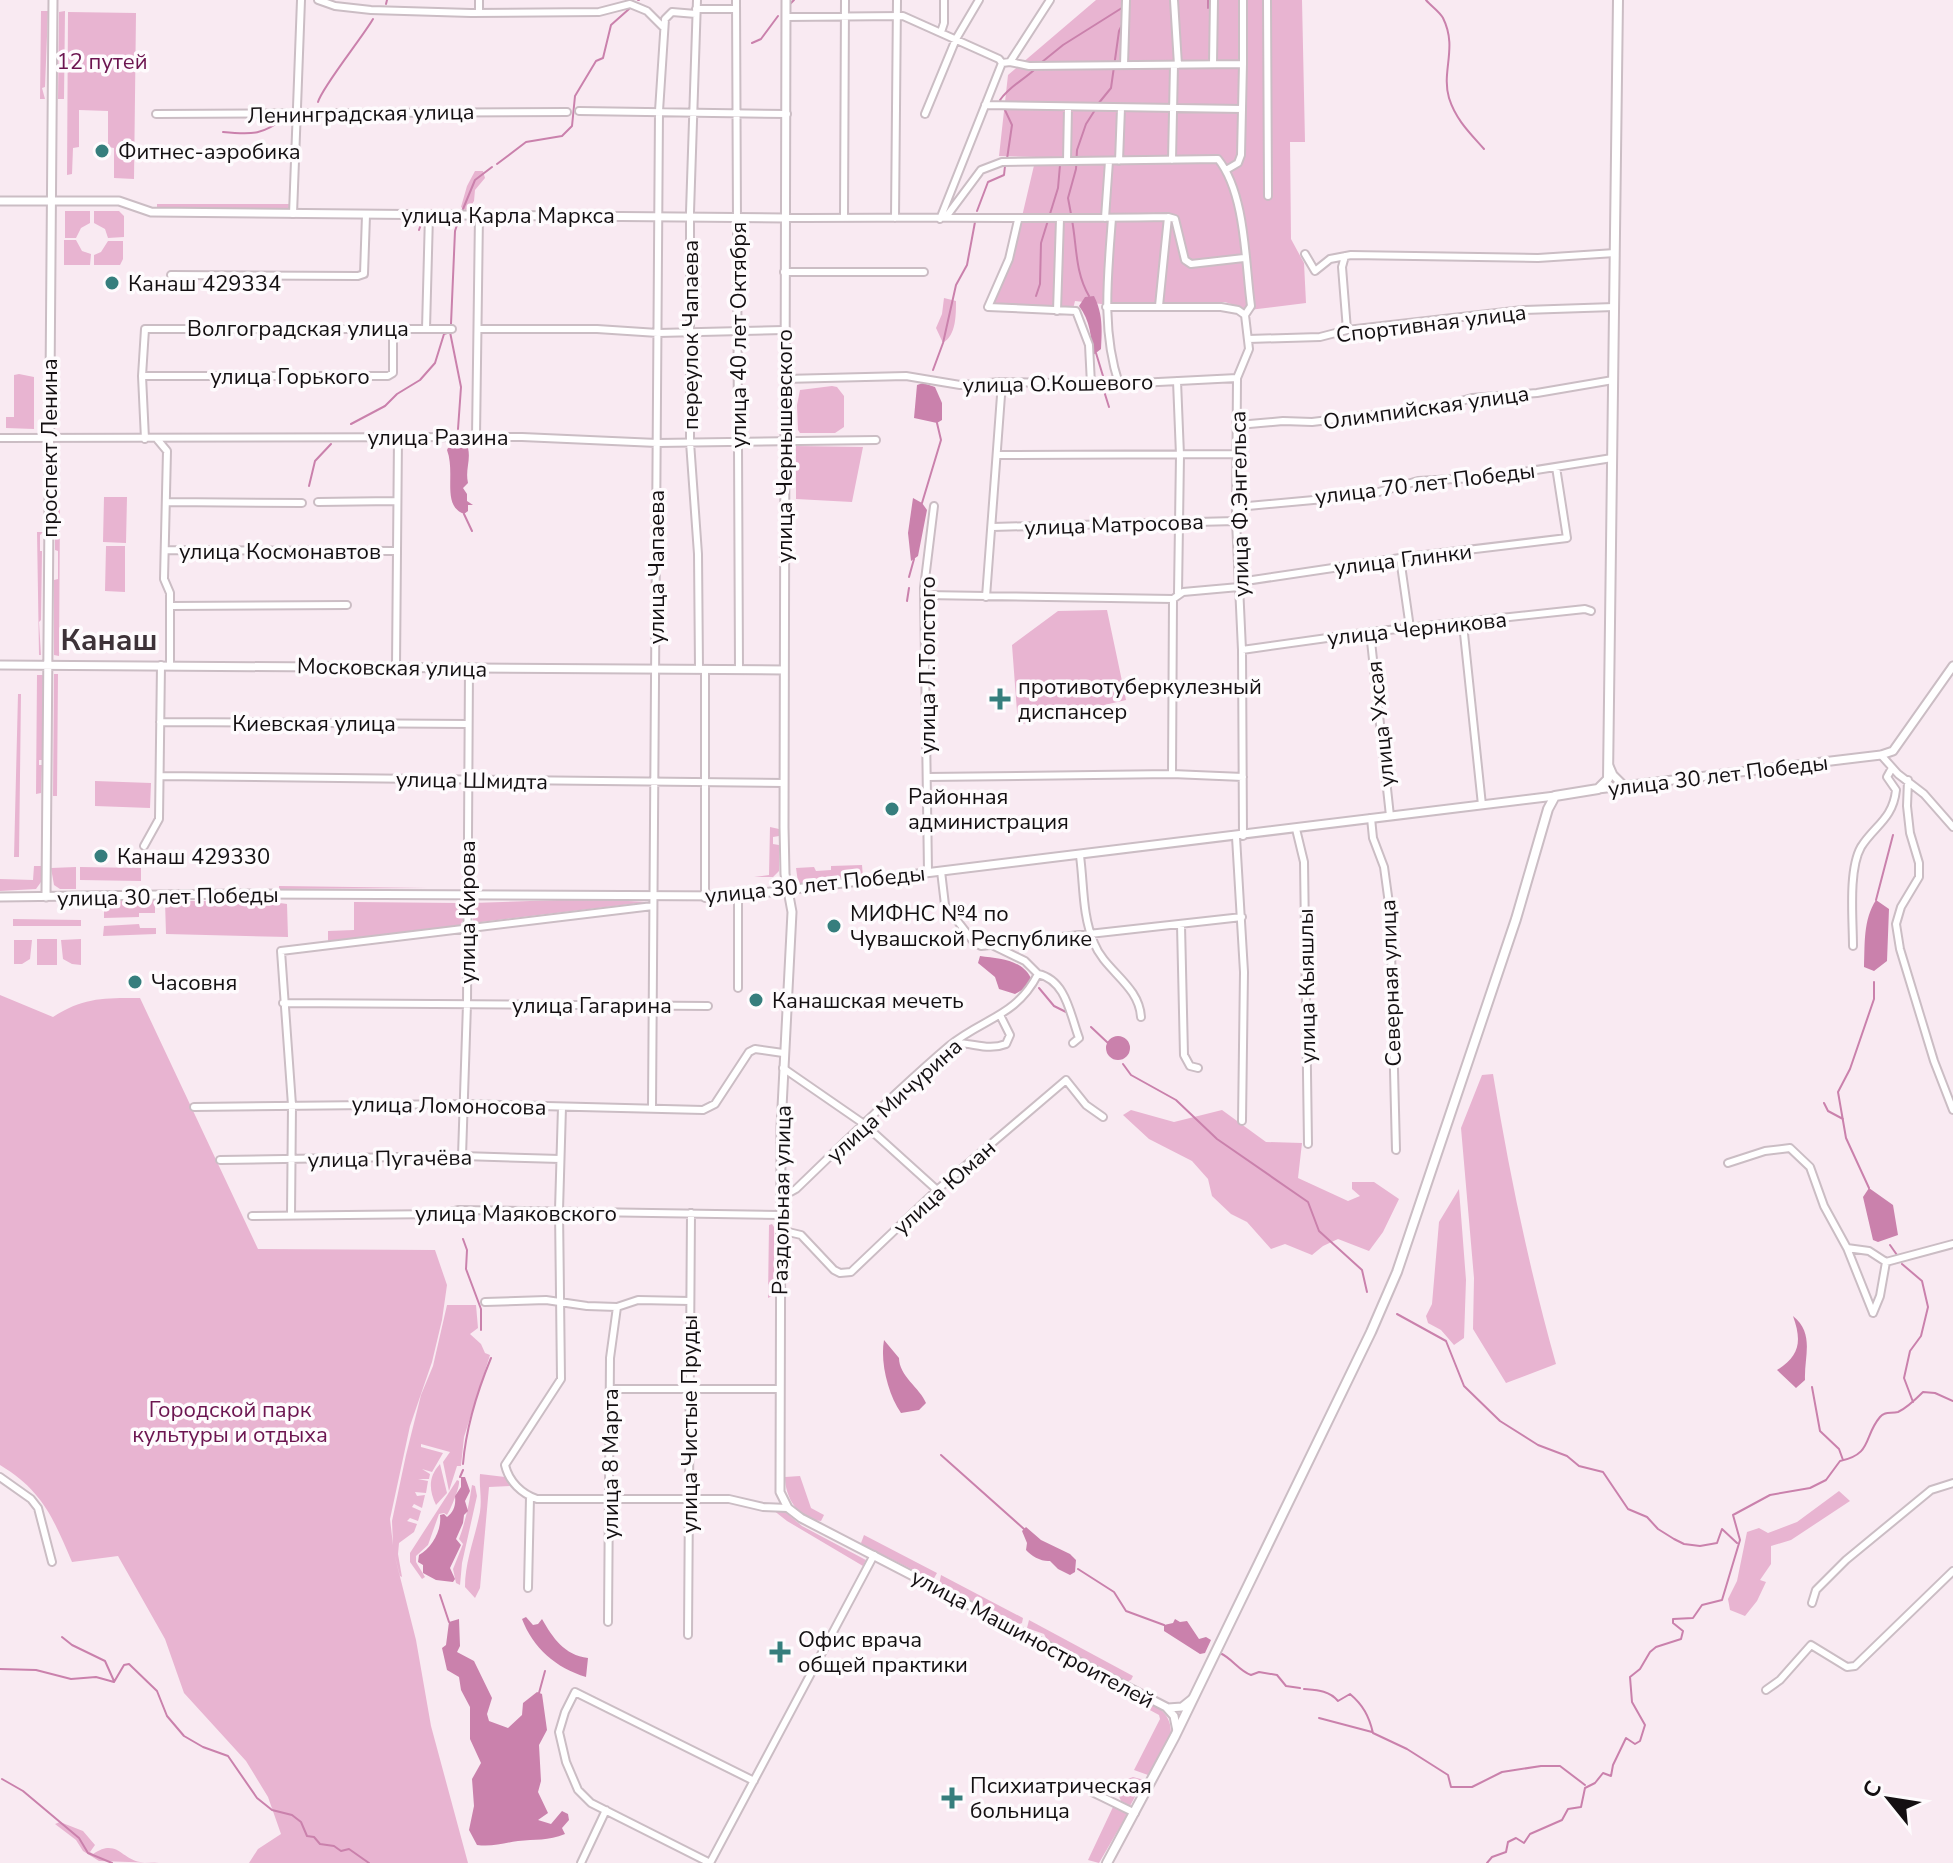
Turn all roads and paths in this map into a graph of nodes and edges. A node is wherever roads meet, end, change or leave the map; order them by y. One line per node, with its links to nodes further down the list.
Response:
1 (53, 0): 54 (street, проспект Ленина)
2 (301, 0): 42 (street)
3 (318, 0): 21 (street)
4 (479, 0): 21 (street)
5 (697, 0): 20 (street, переулок Чапаева)
6 (736, 0): 19 (street, улица 40 лет Октября)
7 (786, 0): 24 (street, улица Чернышевского)
8 (845, 0): 22 (street)
9 (897, 0): 23 (street)
10 (944, 0): 26 (street)
11 (979, 0): 27 (street)
12 (1050, 0): 28 (street)
13 (1126, 0): 31 (street)
14 (1174, 0): 32 (street)
15 (1214, 0): 29 (street)
16 (1243, 0): 30 (street)
17 (1267, 0): 52 (street)
18 (1618, 0): 70 (main road)
19 (736, 9): 20 (street); 43 (street, улица 40 лет Октября)
20 (696, 11): 25 (street); 41 (street, переулок Чапаева)
21 (479, 13): 25 (street)
22 (845, 15): 23 (street); 24 (street); 61 (street)
23 (897, 16): 26 (street); 65 (street)
24 (786, 17): 45 (street, улица Чернышевского)
25 (663, 27): 39 (street, улица Чапаева)
26 (941, 32): 27 (street)
27 (956, 39): 28 (street); 46 (street)
28 (1006, 62): 31 (street); 33 (street)
29 (1213, 64): 30 (street); 32 (street)
30 (1243, 64): 37 (street)
31 (1124, 65): 32 (street)
32 (1176, 65): 36 (street)
33 (985, 105): 34 (street); 66 (street)
34 (1068, 107): 35 (street); 48 (street)
35 (1121, 108): 36 (street); 50 (street)
36 (1173, 108): 37 (street); 47 (street)
37 (1242, 109): 51 (street)
38 (579, 111): 39 (street)
39 (659, 111): 41 (street); 59 (street, улица Чапаева)
40 (567, 112): 42 (street, Ленинградская улица)
41 (693, 112): 43 (street); 60 (street, переулок Чапаева)
42 (297, 113): 44 (street, Ленинградская улица); 55 (street)
43 (736, 113): 45 (street); 63 (street, улица 40 лет Октября)
44 (156, 114)
45 (787, 114): 64 (street, улица Чернышевского)
46 (925, 114)
47 (1172, 160): 50 (street); 51 (street)
48 (1067, 161): 49 (street); 66 (street)
49 (1109, 161): 50 (street); 67 (street)
50 (1119, 161)
51 (1226, 170): 73 (street, улица Ф.Энгельса)
52 (1268, 196)
53 (0, 201): 54 (street, улица Карла Маркса)
54 (50, 201): 55 (street, улица Карла Маркса); 104 (street, проспект Ленина)
55 (293, 214): 56 (street, улица Карла Маркса)
56 (366, 215): 57 (street, улица Карла Маркса); 76 (street)
57 (429, 215): 58 (street, улица Карла Маркса); 83 (street)
58 (479, 215): 59 (street, улица Карла Маркса); 85 (street)
59 (659, 217): 60 (street, улица Карла Маркса); 90 (street, улица Чапаева)
60 (690, 217): 63 (street, улица Карла Маркса); 89 (street, переулок Чапаева)
61 (844, 217): 64 (street, улица Карла Маркса); 65 (street, улица Карла Маркса)
62 (1168, 217): 67 (street, улица Карла Маркса); 73 (street); 77 (street)
63 (738, 218): 64 (street, улица Карла Маркса); 86 (street, улица 40 лет Октября)
64 (785, 218): 74 (street, улица Чернышевского)
65 (895, 218): 66 (street, улица Карла Маркса)
66 (943, 218): 69 (street, улица Карла Маркса)
67 (1108, 218): 68 (street, улица Карла Маркса); 78 (street)
68 (1060, 219): 69 (street, улица Карла Маркса); 80 (street)
69 (1018, 220): 80 (street)
70 (1615, 253): 72 (street); 79 (main road)
71 (1305, 254): 72 (street)
72 (1345, 256): 88 (street)
73 (1244, 258): 81 (street, улица Ф.Энгельса)
74 (784, 272): 75 (street); 87 (street, улица Чернышевского)
75 (924, 272)
76 (171, 275)
77 (1159, 306): 78 (street); 81 (street)
78 (1106, 307): 99 (street)
79 (1614, 307): 88 (street, Спортивная улица); 95 (main road)
80 (1057, 311): 98 (street)
81 (1245, 315): 91 (street, улица Ф.Энгельса)
82 (393, 328): 83 (street, Волгоградская улица); 92 (street, Волгоградская улица); 92 (street, улица Горького)
83 (426, 329): 84 (street, Волгоградская улица)
84 (452, 329)
85 (478, 329): 90 (street); 102 (street)
86 (737, 330): 87 (street); 89 (street); 108 (street, улица 40 лет Октября)
87 (784, 330): 94 (street, улица Чернышевского)
88 (1347, 330): 91 (street, Спортивная улица)
89 (690, 332): 90 (street); 110 (street, переулок Чапаева)
90 (658, 333): 111 (street, улица Чапаева)
91 (1248, 339): 93 (street, улица Ф.Энгельса)
92 (142, 376): 105 (street)
93 (1237, 378): 96 (street, улица О.Кошевого); 100 (street, улица Ф.Энгельса)
94 (784, 379): 97 (street, улица О.Кошевого); 109 (street, улица Чернышевского)
95 (1613, 380): 100 (street, Олимпийская улица); 115 (main road)
96 (1177, 381): 99 (street, улица О.Кошевого); 114 (street)
97 (1002, 382): 98 (street, улица О.Кошевого); 113 (street)
98 (1091, 384): 99 (street, улица О.Кошевого)
99 (1119, 384)
100 (1238, 425): 112 (street, улица Ф.Энгельса)
101 (398, 437): 102 (street, улица Разина); 106 (street, улица Разина); 117 (street)
102 (476, 437): 111 (street, улица Разина)
103 (0, 438): 104 (street, улица Разина)
104 (49, 439): 105 (street, улица Разина); 143 (street, проспект Ленина)
105 (145, 439): 106 (street, улица Разина)
106 (157, 439): 118 (street)
107 (876, 440): 109 (street, улица Разина)
108 (738, 441): 109 (street, улица Разина); 110 (street, улица Разина); 148 (street, улица 40 лет Октября)
109 (784, 441): 149 (street, улица Чернышевского)
110 (690, 442): 111 (street, улица Разина); 147 (street, переулок Чапаева)
111 (657, 443): 146 (street, улица Чапаева)
112 (1238, 454): 114 (street); 122 (street, улица Ф.Энгельса)
113 (997, 455): 114 (street); 125 (street)
114 (1180, 455): 124 (street)
115 (1612, 458): 116 (street, улица 70 лет Победы); 153 (main road)
116 (1556, 467): 122 (street, улица 70 лет Победы); 128 (street, улица Глинки)
117 (395, 501): 119 (street); 127 (street)
118 (167, 502): 120 (street); 126 (street)
119 (318, 502)
120 (302, 503)
121 (934, 506): 130 (street, улица Л.Толстого)
122 (1237, 507): 123 (street, улица Ф.Энгельса)
123 (1236, 521): 124 (street, улица Матросова); 129 (street, улица Ф.Энгельса)
124 (1178, 522): 125 (street, улица Матросова); 131 (street)
125 (992, 527): 132 (street)
126 (165, 550): 127 (street, улица Космонавтов); 134 (street)
127 (396, 551): 144 (street)
128 (1400, 558): 129 (street, улица Глинки); 137 (street)
129 (1239, 584): 131 (street, улица Глинки); 139 (street, улица Ф.Энгельса)
130 (925, 595): 132 (street, улица Глинки); 157 (street, улица Л.Толстого)
131 (1176, 596): 132 (street, улица Глинки); 155 (street)
132 (986, 597)
133 (347, 605): 134 (street)
134 (170, 606): 141 (street)
135 (1591, 611): 136 (street, улица Черникова)
136 (1463, 624): 137 (street, улица Черникова); 168 (street)
137 (1410, 628): 138 (street, улица Черникова)
138 (1370, 632): 139 (street, улица Черникова); 169 (street, улица Ухсая)
139 (1242, 650): 158 (street, улица Ф.Энгельса)
140 (0, 665): 143 (street, Московская улица)
141 (165, 665): 143 (street, Московская улица); 144 (street, Московская улица); 150 (street)
142 (1953, 666): 152 (street)
143 (47, 667): 183 (street, проспект Ленина)
144 (396, 667): 145 (street, Московская улица)
145 (469, 667): 146 (street, Московская улица); 151 (street, улица Кирова)
146 (656, 669): 147 (street, Московская улица); 161 (street, улица Чапаева)
147 (702, 669): 148 (street, Московская улица); 162 (street, переулок Чапаева)
148 (739, 670): 149 (street, Московская улица)
149 (784, 670): 163 (street, улица Чернышевского)
150 (160, 722): 151 (street, Киевская улица); 156 (street)
151 (468, 724): 159 (street, улица Кирова)
152 (1881, 755): 154 (street); 164 (street, улица 30 лет Победы)
153 (1609, 766): 164 (street); 165 (main road)
154 (1892, 768): 160 (street); 191 (street)
155 (1172, 774): 157 (street); 158 (street)
156 (160, 776): 159 (street, улица Шмидта); 175 (street)
157 (927, 777): 178 (street, улица Л.Толстого)
158 (1243, 777): 174 (street, улица Ф.Энгельса)
159 (468, 780): 161 (street, улица Шмидта); 180 (street, улица Кирова)
160 (1908, 780): 172 (street); 210 (street)
161 (655, 783): 162 (street, улица Шмидта); 185 (street, улица Чапаева)
162 (705, 783): 163 (street, улица Шмидта); 184 (street, переулок Чапаева)
163 (784, 783): 179 (street, улица Чернышевского)
164 (1624, 786): 165 (street, улица 30 лет Победы)
165 (1598, 789): 166 (main road, улица 30 лет Победы)
166 (1555, 796): 167 (street, улица 30 лет Победы); 170 (main road)
167 (1528, 799): 168 (street, улица 30 лет Победы); 170 (street)
168 (1482, 805): 169 (street, улица 30 лет Победы)
169 (1390, 816): 171 (street, улица 30 лет Победы)
170 (1545, 816): 253 (main road)
171 (1371, 818): 173 (street, улица 30 лет Победы); 215 (street, Северная улица)
172 (1953, 827)
173 (1296, 829): 174 (street, улица 30 лет Победы); 214 (street, улица Кыяшлы)
174 (1239, 836): 176 (street, улица 30 лет Победы); 186 (street, улица Ф.Энгельса)
175 (144, 846)
176 (1080, 856): 177 (street, улица 30 лет Победы); 189 (street)
177 (941, 871): 178 (street, улица 30 лет Победы); 190 (street)
178 (928, 872): 179 (street, улица 30 лет Победы)
179 (790, 891): 181 (street, улица 30 лет Победы); 202 (street, Раздольная улица)
180 (468, 896): 183 (street, улица 30 лет Победы); 185 (street, улица 30 лет Победы); 188 (street, улица Кирова)
181 (738, 896): 184 (street, улица 30 лет Победы); 193 (street)
182 (0, 897): 183 (street, улица 30 лет Победы)
183 (46, 897)
184 (705, 898): 185 (street, улица 30 лет Победы)
185 (653, 902): 188 (street, улица 30 лет Победы); 196 (street, улица Чапаева)
186 (1242, 917): 187 (street); 212 (street, улица Ф.Энгельса)
187 (1181, 925): 189 (street); 204 (street)
188 (467, 930): 194 (street, улица 30 лет Победы); 195 (street, улица Кирова)
189 (1091, 933): 190 (street); 199 (street)
190 (994, 946): 192 (street)
191 (1853, 946)
192 (1038, 974): 198 (street, улица Мичурина); 200 (street)
193 (738, 988)
194 (283, 1003): 195 (street, улица Гагарина); 206 (street)
195 (467, 1004): 196 (street, улица Гагарина); 205 (street, улица Кирова)
196 (653, 1005): 197 (street, улица Гагарина); 209 (street, улица Чапаева)
197 (708, 1006)
198 (1000, 1015): 201 (street, улица Мичурина); 201 (street)
199 (1141, 1017)
200 (1073, 1043)
201 (952, 1044): 213 (street, улица Мичурина)
202 (783, 1053): 203 (street, Раздольная улица); 209 (street, улица Ломоносова)
203 (783, 1068): 213 (street); 222 (street, Раздольная улица)
204 (1198, 1068)
205 (463, 1104): 206 (street, улица Ломоносова); 208 (street, улица Ломоносова); 216 (street, улица Кирова)
206 (292, 1105): 207 (street, улица Ломоносова); 217 (street)
207 (194, 1107)
208 (562, 1107): 209 (street, улица Ломоносова); 218 (street)
209 (652, 1107)
210 (1953, 1110)
211 (1103, 1117): 221 (street, улица Юман)
212 (1242, 1121)
213 (864, 1124): 221 (street); 222 (street, улица Мичурина)
214 (1308, 1144)
215 (1396, 1150)
216 (462, 1156): 217 (street, улица Пугачёва); 218 (street, улица Пугачёва)
217 (292, 1159): 219 (street, улица Пугачёва); 225 (street)
218 (560, 1159): 223 (street)
219 (220, 1160)
220 (1728, 1163): 230 (street)
221 (937, 1190): 228 (street, улица Юман)
222 (780, 1198): 226 (street, Раздольная улица)
223 (559, 1210): 224 (street, улица Маяковского); 225 (street, улица Маяковского); 234 (street)
224 (691, 1213): 226 (street, улица Маяковского); 232 (street, улица Чистые Пруды)
225 (291, 1215): 227 (street, улица Маяковского)
226 (779, 1215): 228 (street, Раздольная улица)
227 (252, 1216)
228 (780, 1230): 238 (street, Раздольная улица)
229 (1953, 1244): 231 (street)
230 (1847, 1248): 231 (street); 231 (street)
231 (1886, 1262)
232 (690, 1301): 235 (street); 236 (street, улица Чистые Пруды)
233 (485, 1302): 234 (street)
234 (559, 1302): 235 (street); 241 (street)
235 (617, 1307): 237 (street, улица 8 Марта)
236 (690, 1388): 237 (street); 238 (street); 243 (street, улица Чистые Пруды)
237 (610, 1389): 242 (street, улица 8 Марта)
238 (780, 1389): 244 (street, Раздольная улица)
239 (0, 1477): 246 (street)
240 (1953, 1483): 249 (street)
241 (530, 1497): 242 (street); 248 (street)
242 (610, 1500): 243 (street); 250 (street, улица 8 Марта)
243 (688, 1501): 244 (street); 251 (street, улица Чистые Пруды)
244 (788, 1508): 245 (street, улица Машиностроителей)
245 (874, 1555): 254 (street, улица Машиностроителей); 256 (street)
246 (52, 1562)
247 (1953, 1571): 252 (street)
248 (528, 1588)
249 (1812, 1603)
250 (608, 1622)
251 (688, 1635)
252 (1766, 1690)
253 (1195, 1696): 254 (street); 255 (main road)
254 (1166, 1707): 255 (street, улица Машиностроителей)
255 (1177, 1733): 259 (main road)
256 (754, 1781): 258 (street); 258 (street)
257 (1092, 1792): 259 (street)
258 (606, 1810): 260 (street)
259 (1135, 1813): 261 (main road)
260 (581, 1863)
261 (1107, 1863)

